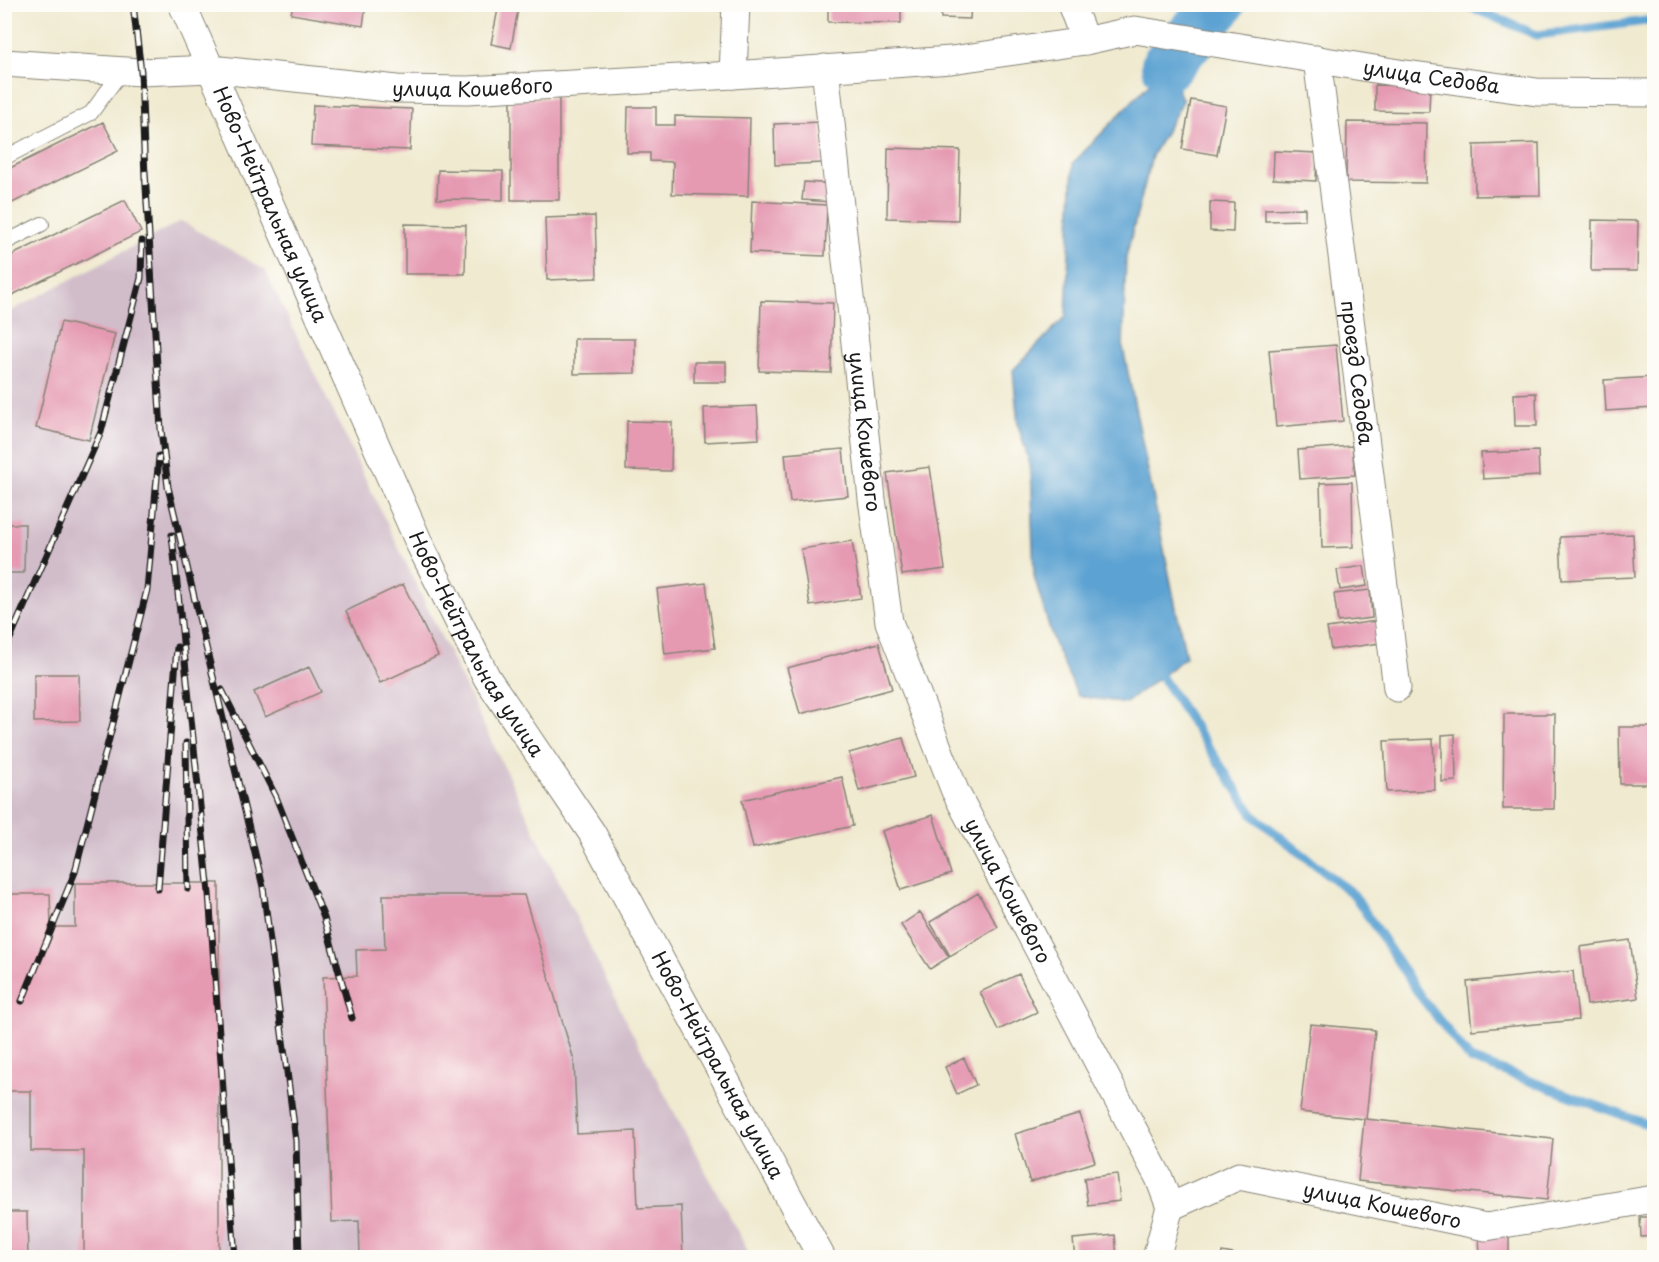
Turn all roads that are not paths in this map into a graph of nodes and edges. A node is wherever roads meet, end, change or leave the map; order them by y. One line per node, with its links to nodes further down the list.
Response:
1 (182, 4): 9 (street, Ново-Нейтральная улица)
2 (736, 4): 11 (street)
3 (1071, 4): 5 (street)
4 (1209, 40): 5 (street, улица Кошевого); 6 (street, улица Седова)
5 (1085, 41): 8 (street, улица Кошевого)
6 (1317, 59): 12 (street, улица Седова); 16 (street, проезд Седова)
7 (4, 63): 10 (street, улица Кошевого)
8 (825, 68): 11 (street, улица Кошевого); 18 (street, улица Кошевого)
9 (212, 69): 10 (street, улица Кошевого); 11 (street, улица Кошевого); 19 (street, Ново-Нейтральная улица)
10 (122, 70): 13 (lane)
11 (733, 75)
12 (1654, 93)
13 (4, 158)
14 (42, 224): 15 (lane)
15 (4, 243)
16 (1397, 688)
17 (1654, 1199): 18 (street, улица Кошевого)
18 (1170, 1207): 20 (street)
19 (822, 1257)
20 (1156, 1257)

